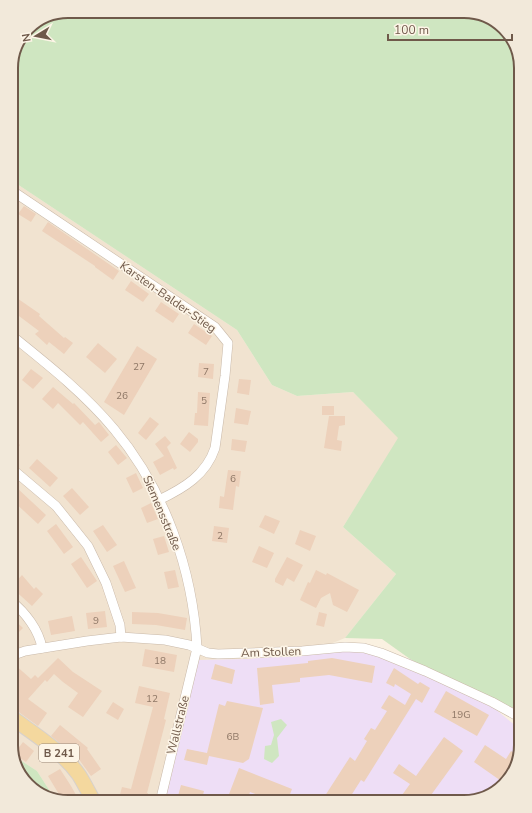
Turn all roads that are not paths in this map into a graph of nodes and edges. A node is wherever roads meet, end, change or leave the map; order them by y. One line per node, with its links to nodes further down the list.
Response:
1 (18, 195): 4 (street, Karsten-Balder-Stieg)
2 (18, 341): 4 (street, Siemensstraße)
3 (18, 474): 6 (street)
4 (159, 500): 8 (street, Siemensstraße)
5 (18, 609): 7 (street)
6 (121, 637): 7 (street, Am Stollen); 8 (street, Am Stollen)
7 (42, 648): 9 (street, Am Stollen)
8 (197, 648): 10 (street, Am Stollen); 13 (street, Wallstraße)
9 (18, 653)
10 (514, 714)
11 (18, 722): 12 (main road, B 241)
12 (90, 795)
13 (162, 795)

